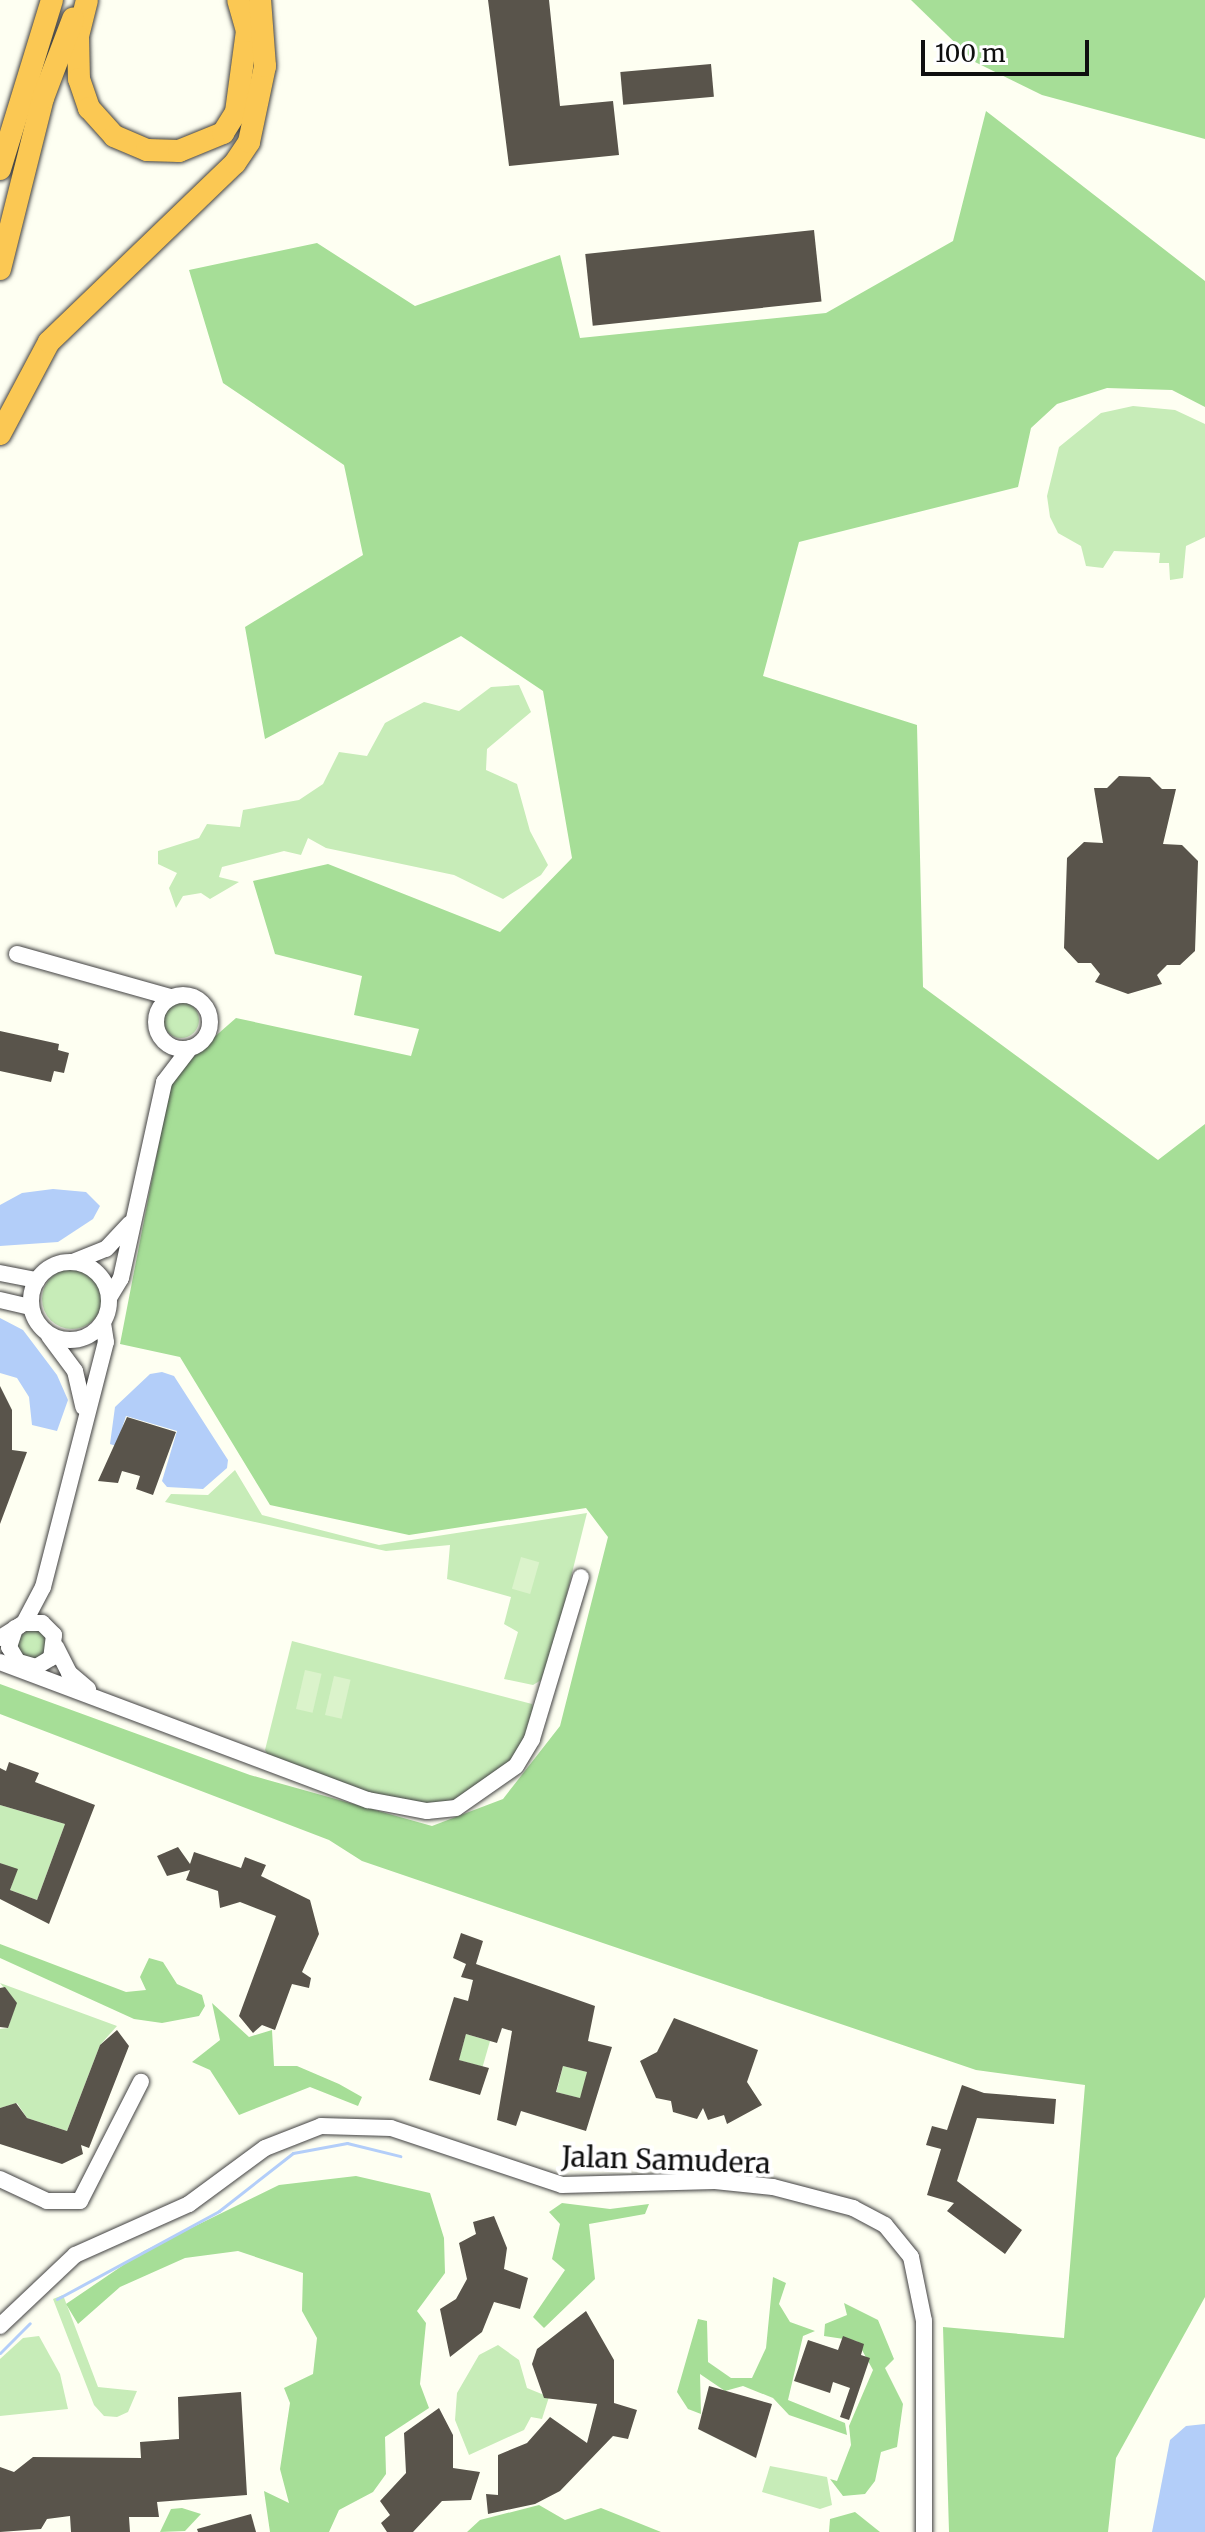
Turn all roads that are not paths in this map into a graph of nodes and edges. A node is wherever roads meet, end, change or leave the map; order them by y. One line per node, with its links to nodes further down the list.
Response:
1 (52, 0): 5 (highway)
2 (85, 0): 3 (highway); 6 (highway)
3 (238, 0)
4 (260, 0): 7 (highway)
5 (0, 169)
6 (0, 269)
7 (0, 434)
8 (17, 954): 9 (street)
9 (135, 984): 10 (street); 11 (street)
10 (170, 997): 11 (street); 13 (street)
11 (156, 1016): 12 (street)
12 (162, 1039): 13 (street); 14 (street)
13 (190, 1048): 14 (street)
14 (164, 1082): 15 (street)
15 (130, 1223): 16 (street); 19 (street)
16 (71, 1262): 18 (street); 19 (street)
17 (0, 1273): 18 (street)
18 (37, 1280): 21 (street)
19 (109, 1298): 22 (street)
20 (0, 1300): 21 (street)
21 (31, 1307): 23 (street)
22 (103, 1322): 23 (street); 24 (street)
23 (46, 1332): 24 (street)
24 (82, 1428): 26 (street)
25 (581, 1577): 33 (street)
26 (43, 1587): 27 (street); 28 (street)
27 (20, 1625): 28 (street); 29 (street); 32 (street)
28 (51, 1630): 30 (street)
29 (0, 1638)
30 (56, 1647): 32 (street); 33 (street)
31 (0, 1662): 32 (street)
32 (24, 1666): 33 (street)
33 (99, 1698)
34 (141, 2082): 35 (street)
35 (0, 2179)
36 (0, 2326): 37 (street, Jalan Samudera)
37 (924, 2532)

